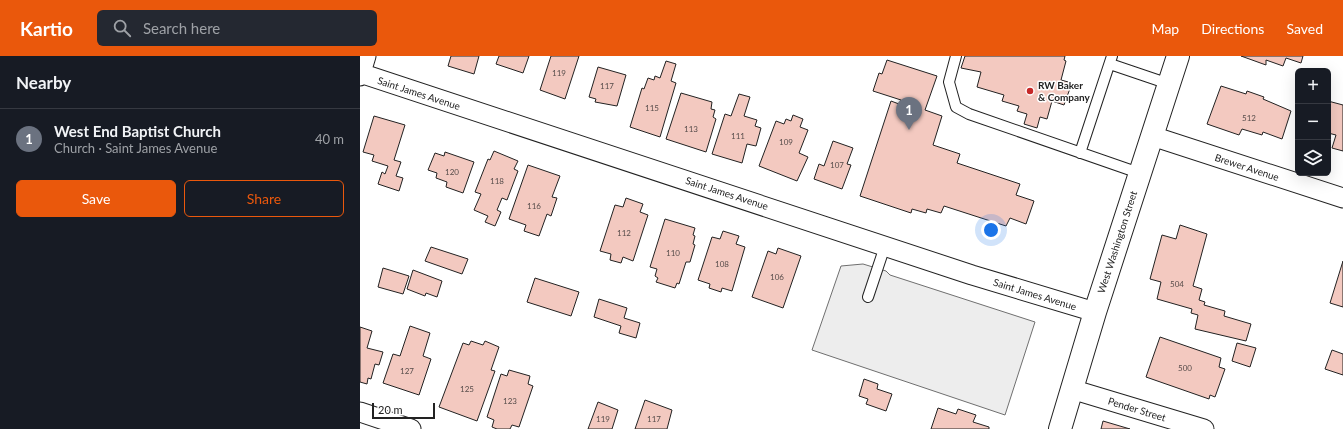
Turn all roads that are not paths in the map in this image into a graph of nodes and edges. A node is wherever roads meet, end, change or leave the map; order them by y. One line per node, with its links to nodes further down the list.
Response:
1 (956, 56): 7 (lane)
2 (1178, 56): 5 (main road, West Washington Street)
3 (1111, 60): 5 (lane); 7 (lane)
4 (362, 70): 10 (street, Saint James Avenue)
5 (1169, 84): 6 (main road, West Washington Street)
6 (1152, 136): 8 (main road, West Washington Street); 9 (street, Brewer Avenue)
7 (1080, 153): 8 (lane)
8 (1140, 174): 12 (main road, West Washington Street)
9 (1343, 198)
10 (885, 246): 11 (lane); 12 (street, Saint James Avenue)
11 (868, 297)
12 (1095, 312): 13 (main road, West Washington Street)
13 (1071, 389): 16 (main road, West Washington Street); 17 (street, Pender Street)
14 (360, 412): 15 (street)
15 (411, 429)
16 (1060, 429)
17 (1204, 429)

